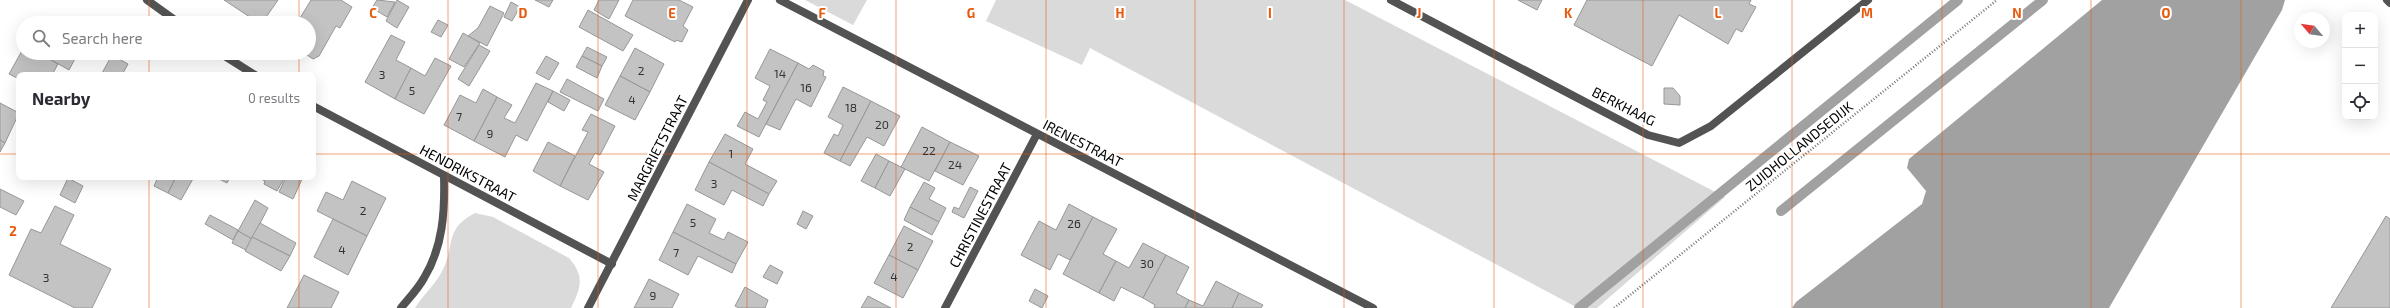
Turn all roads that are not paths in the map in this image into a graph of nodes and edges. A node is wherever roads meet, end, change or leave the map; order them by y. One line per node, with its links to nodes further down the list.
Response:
1 (147, 0): 8 (street)
2 (748, 0): 14 (street, MARGRIETSTRAAT)
3 (780, 0): 12 (street, IRENESTRAAT)
4 (1391, 0): 5 (street, BERKHAAG)
5 (1868, 0)
6 (2387, 0): 7 (street)
7 (2390, 3)
8 (169, 16)
9 (231, 60): 10 (street)
10 (250, 72)
11 (316, 108): 13 (street, HENDRIKSTRAAT)
12 (1037, 134): 17 (street, CHRISTINESTRAAT); 18 (street, IRENESTRAAT)
13 (444, 176): 14 (street, HENDRIKSTRAAT); 15 (street)
14 (612, 264): 16 (street, MARGRIETSTRAAT)
15 (401, 308)
16 (588, 308)
17 (945, 308)
18 (1373, 308)

